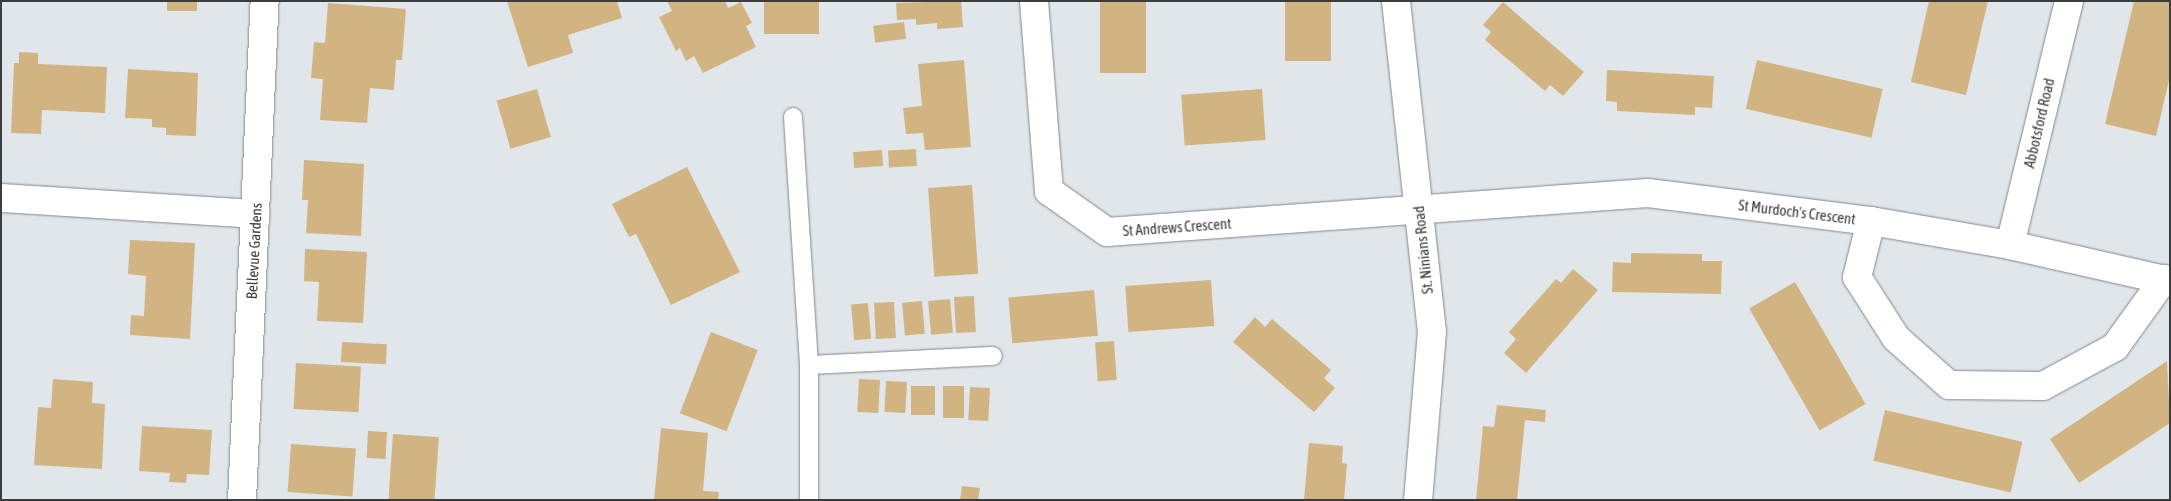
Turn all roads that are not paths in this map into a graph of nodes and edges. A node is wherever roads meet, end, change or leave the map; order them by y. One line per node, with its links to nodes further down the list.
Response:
1 (265, 1): 8 (street, Bellevue Gardens)
2 (1034, 1): 7 (street, St Andrews Crescent)
3 (1396, 1): 7 (street, St. Ninians Road)
4 (2069, 1): 10 (street, Abbotsford Road)
5 (793, 117): 13 (lane)
6 (1, 198): 8 (street)
7 (1418, 208): 9 (street, St Murdoch's Crescent); 16 (street, St. Ninians Road)
8 (255, 214): 14 (street, Bellevue Gardens)
9 (1871, 221): 10 (street, St Murdoch's Crescent); 11 (street)
10 (2010, 245): 11 (street, St Murdoch's Crescent)
11 (2167, 280)
12 (993, 356): 13 (lane)
13 (809, 365): 15 (lane)
14 (242, 500)
15 (809, 500)
16 (1418, 500)

